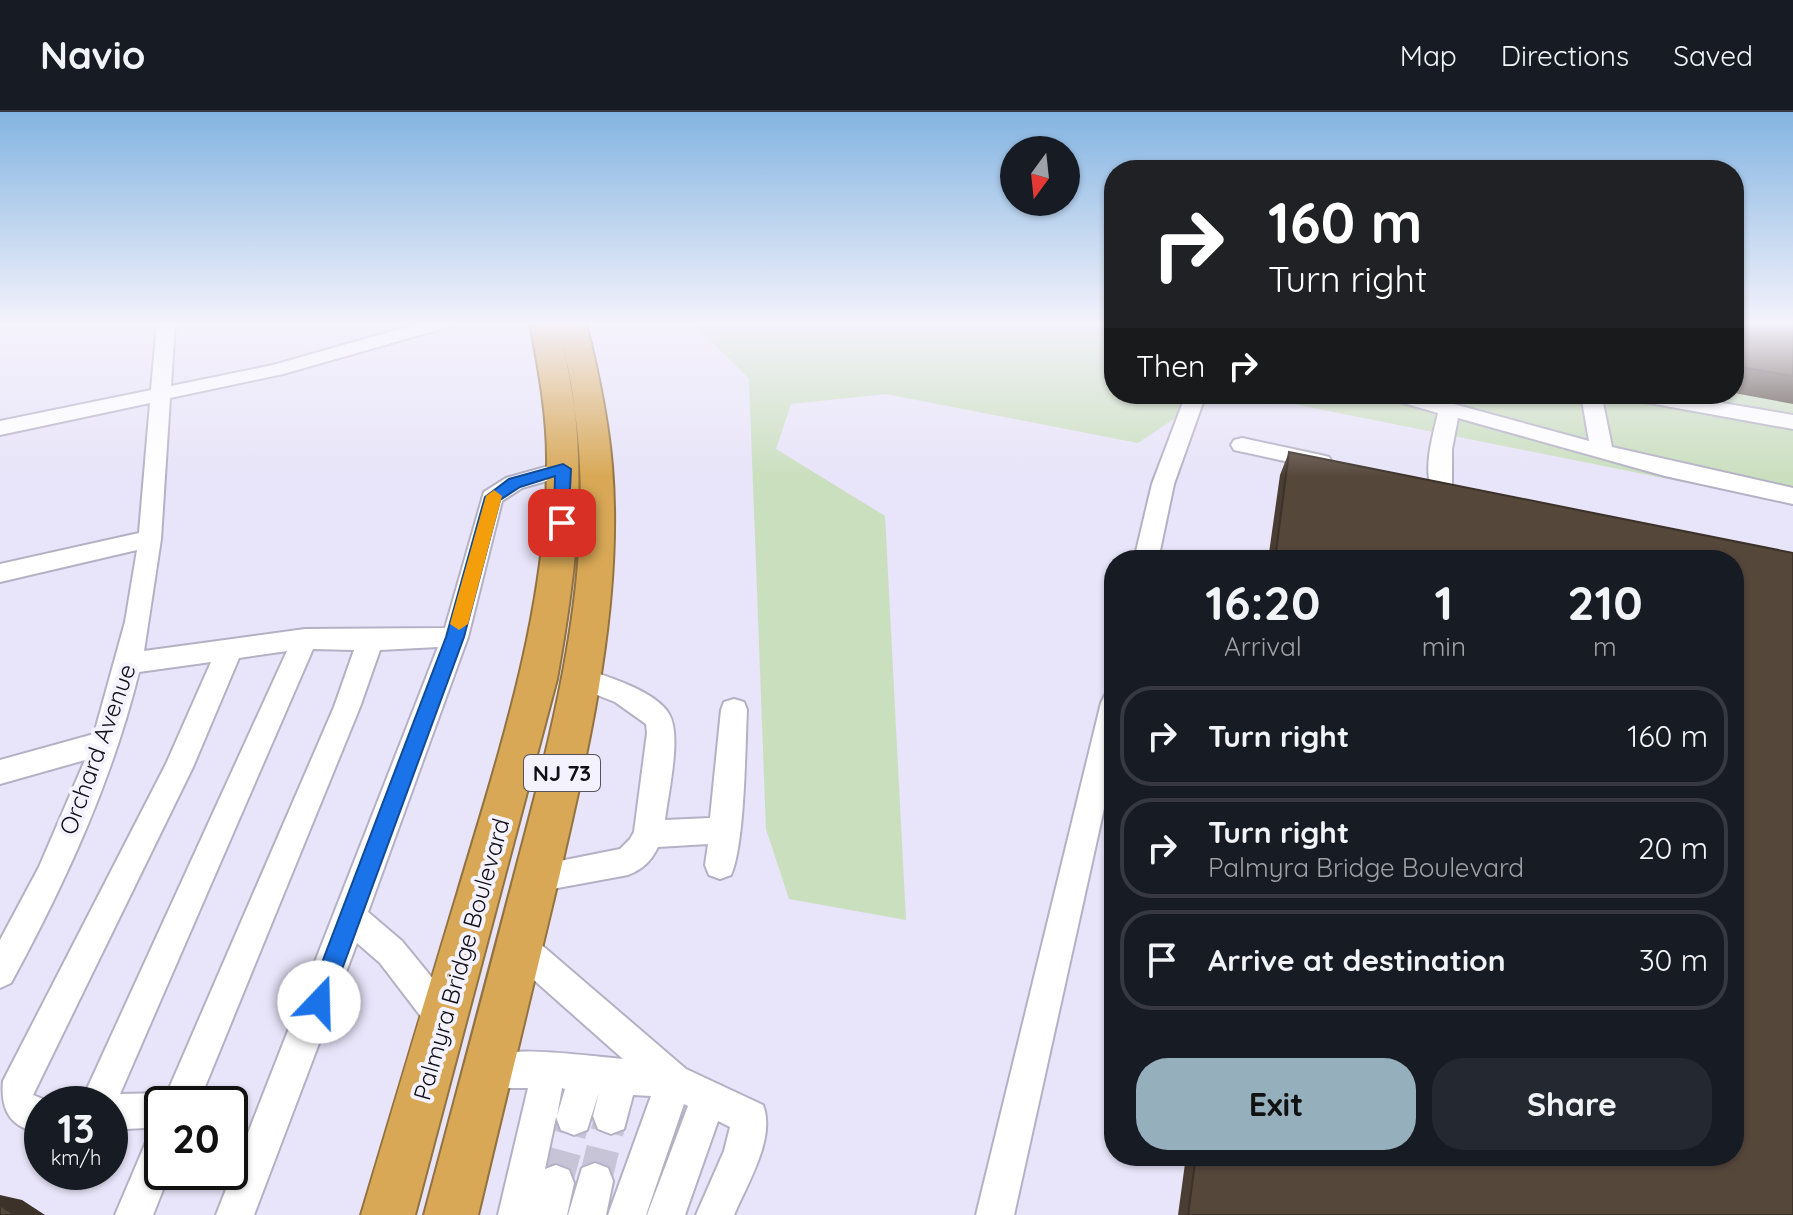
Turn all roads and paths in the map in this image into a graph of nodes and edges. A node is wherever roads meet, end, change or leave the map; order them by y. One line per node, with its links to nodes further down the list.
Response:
1 (161, 374): 5 (street, Orchard Avenue)
2 (252, 374): 5 (street)
3 (555, 374): 16 (highway, Palmyra Bridge Boulevard / NJ 73)
4 (584, 374): 27 (highway, Palmyra Bridge Boulevard / NJ 73)
5 (159, 392): 12 (street); 19 (street, Orchard Avenue)
6 (1192, 404): 20 (street)
7 (1430, 404): 10 (street)
8 (1593, 404): 14 (street)
9 (1690, 404): 11 (street)
10 (1449, 409): 14 (street); 17 (street)
11 (1793, 422)
12 (0, 428)
13 (1242, 445): 15 (street)
14 (1602, 452): 18 (street)
15 (1349, 467)
16 (563, 469): 22 (street); 39 (highway, Palmyra Bridge Boulevard / NJ 73)
17 (1469, 492)
18 (1793, 496)
19 (148, 539): 21 (street); 26 (street, Orchard Avenue)
20 (1148, 550)
21 (0, 573)
22 (455, 637): 24 (street); 36 (street)
23 (305, 639): 24 (street); 25 (street); 44 (street)
24 (370, 640): 45 (street)
25 (230, 648): 26 (street); 47 (street)
26 (129, 663): 29 (street, Orchard Avenue)
27 (581, 678): 33 (street); 35 (highway, Palmyra Bridge Boulevard / NJ 73)
28 (734, 710): 32 (street)
29 (103, 743): 31 (street); 38 (street, Orchard Avenue)
30 (1104, 746): 59 (street)
31 (0, 772)
32 (724, 830): 33 (street); 34 (street)
33 (649, 834): 35 (street)
34 (720, 865)
35 (536, 878): 37 (highway, Palmyra Bridge Boulevard / NJ 73)
36 (351, 917): 39 (street); 52 (street)
37 (519, 946): 41 (highway, Palmyra Bridge Boulevard / NJ 73); 43 (street)
38 (0, 972)
39 (444, 1019): 53 (highway, Palmyra Bridge Boulevard / NJ 73)
40 (549, 1070): 41 (street); 42 (street); 55 (street)
41 (487, 1071): 54 (highway, Palmyra Bridge Boulevard / NJ 73)
42 (603, 1075): 43 (street); 48 (street); 49 (street)
43 (674, 1081): 46 (street); 56 (street)
44 (106, 1086)
45 (188, 1086)
46 (709, 1098): 57 (street); 58 (street)
47 (24, 1112)
48 (611, 1116)
49 (574, 1117)
50 (144, 1190): 51 (street)
51 (134, 1215)
52 (235, 1215)
53 (388, 1215)
54 (451, 1215)
55 (517, 1215)
56 (627, 1215)
57 (666, 1215)
58 (715, 1215)
59 (995, 1215)

